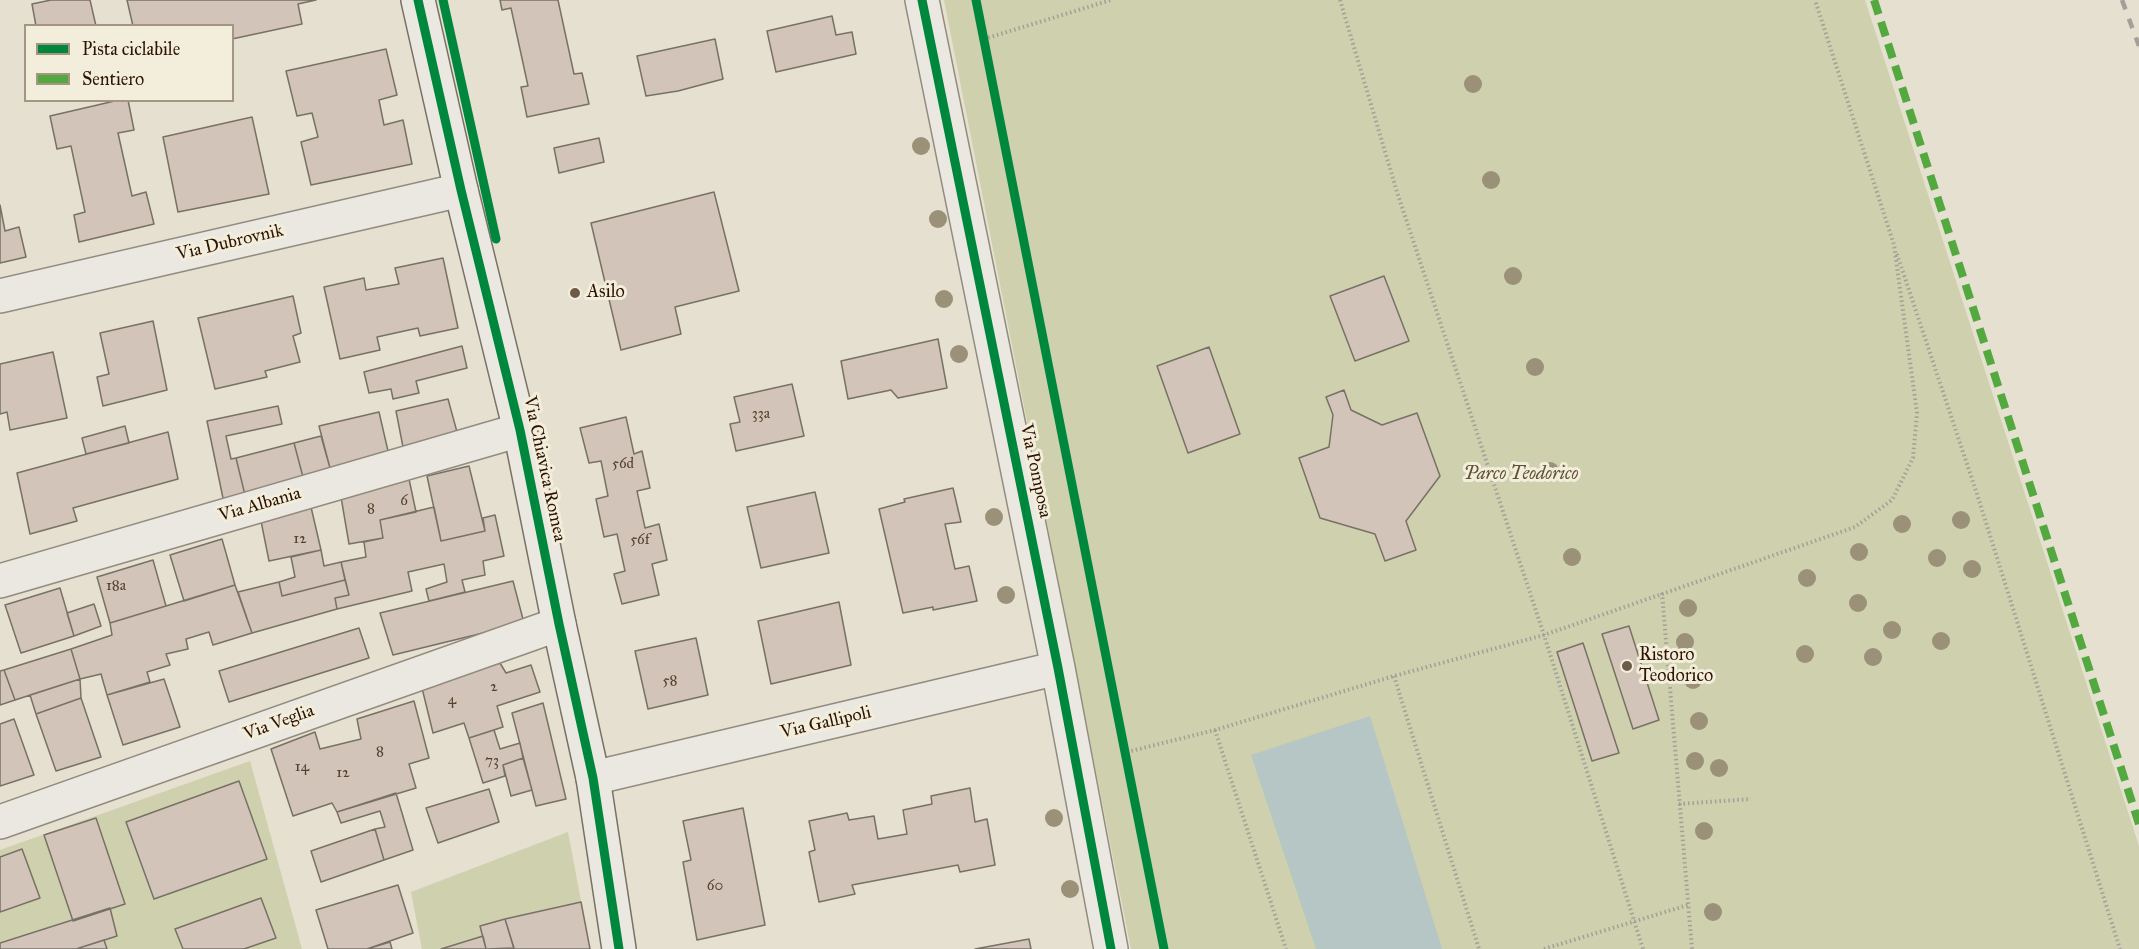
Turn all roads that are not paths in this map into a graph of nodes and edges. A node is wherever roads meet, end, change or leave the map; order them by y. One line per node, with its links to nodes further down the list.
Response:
1 (418, 0): 3 (street, Via Chiavica Romea)
2 (922, 0): 8 (street, Via Pomposa)
3 (461, 190): 4 (street, Via Dubrovnik); 5 (street, Via Chiavica Romea)
4 (0, 296)
5 (520, 430): 6 (street, Via Albania); 7 (street, Via Chiavica Romea)
6 (0, 581)
7 (559, 624): 9 (street, Via Chiavica Romea); 10 (street, Via Veglia)
8 (1058, 668): 9 (street, Via Gallipoli); 12 (street, Via Pomposa)
9 (593, 778): 11 (street, Via Chiavica Romea)
10 (0, 822)
11 (619, 949)
12 (1111, 949)

